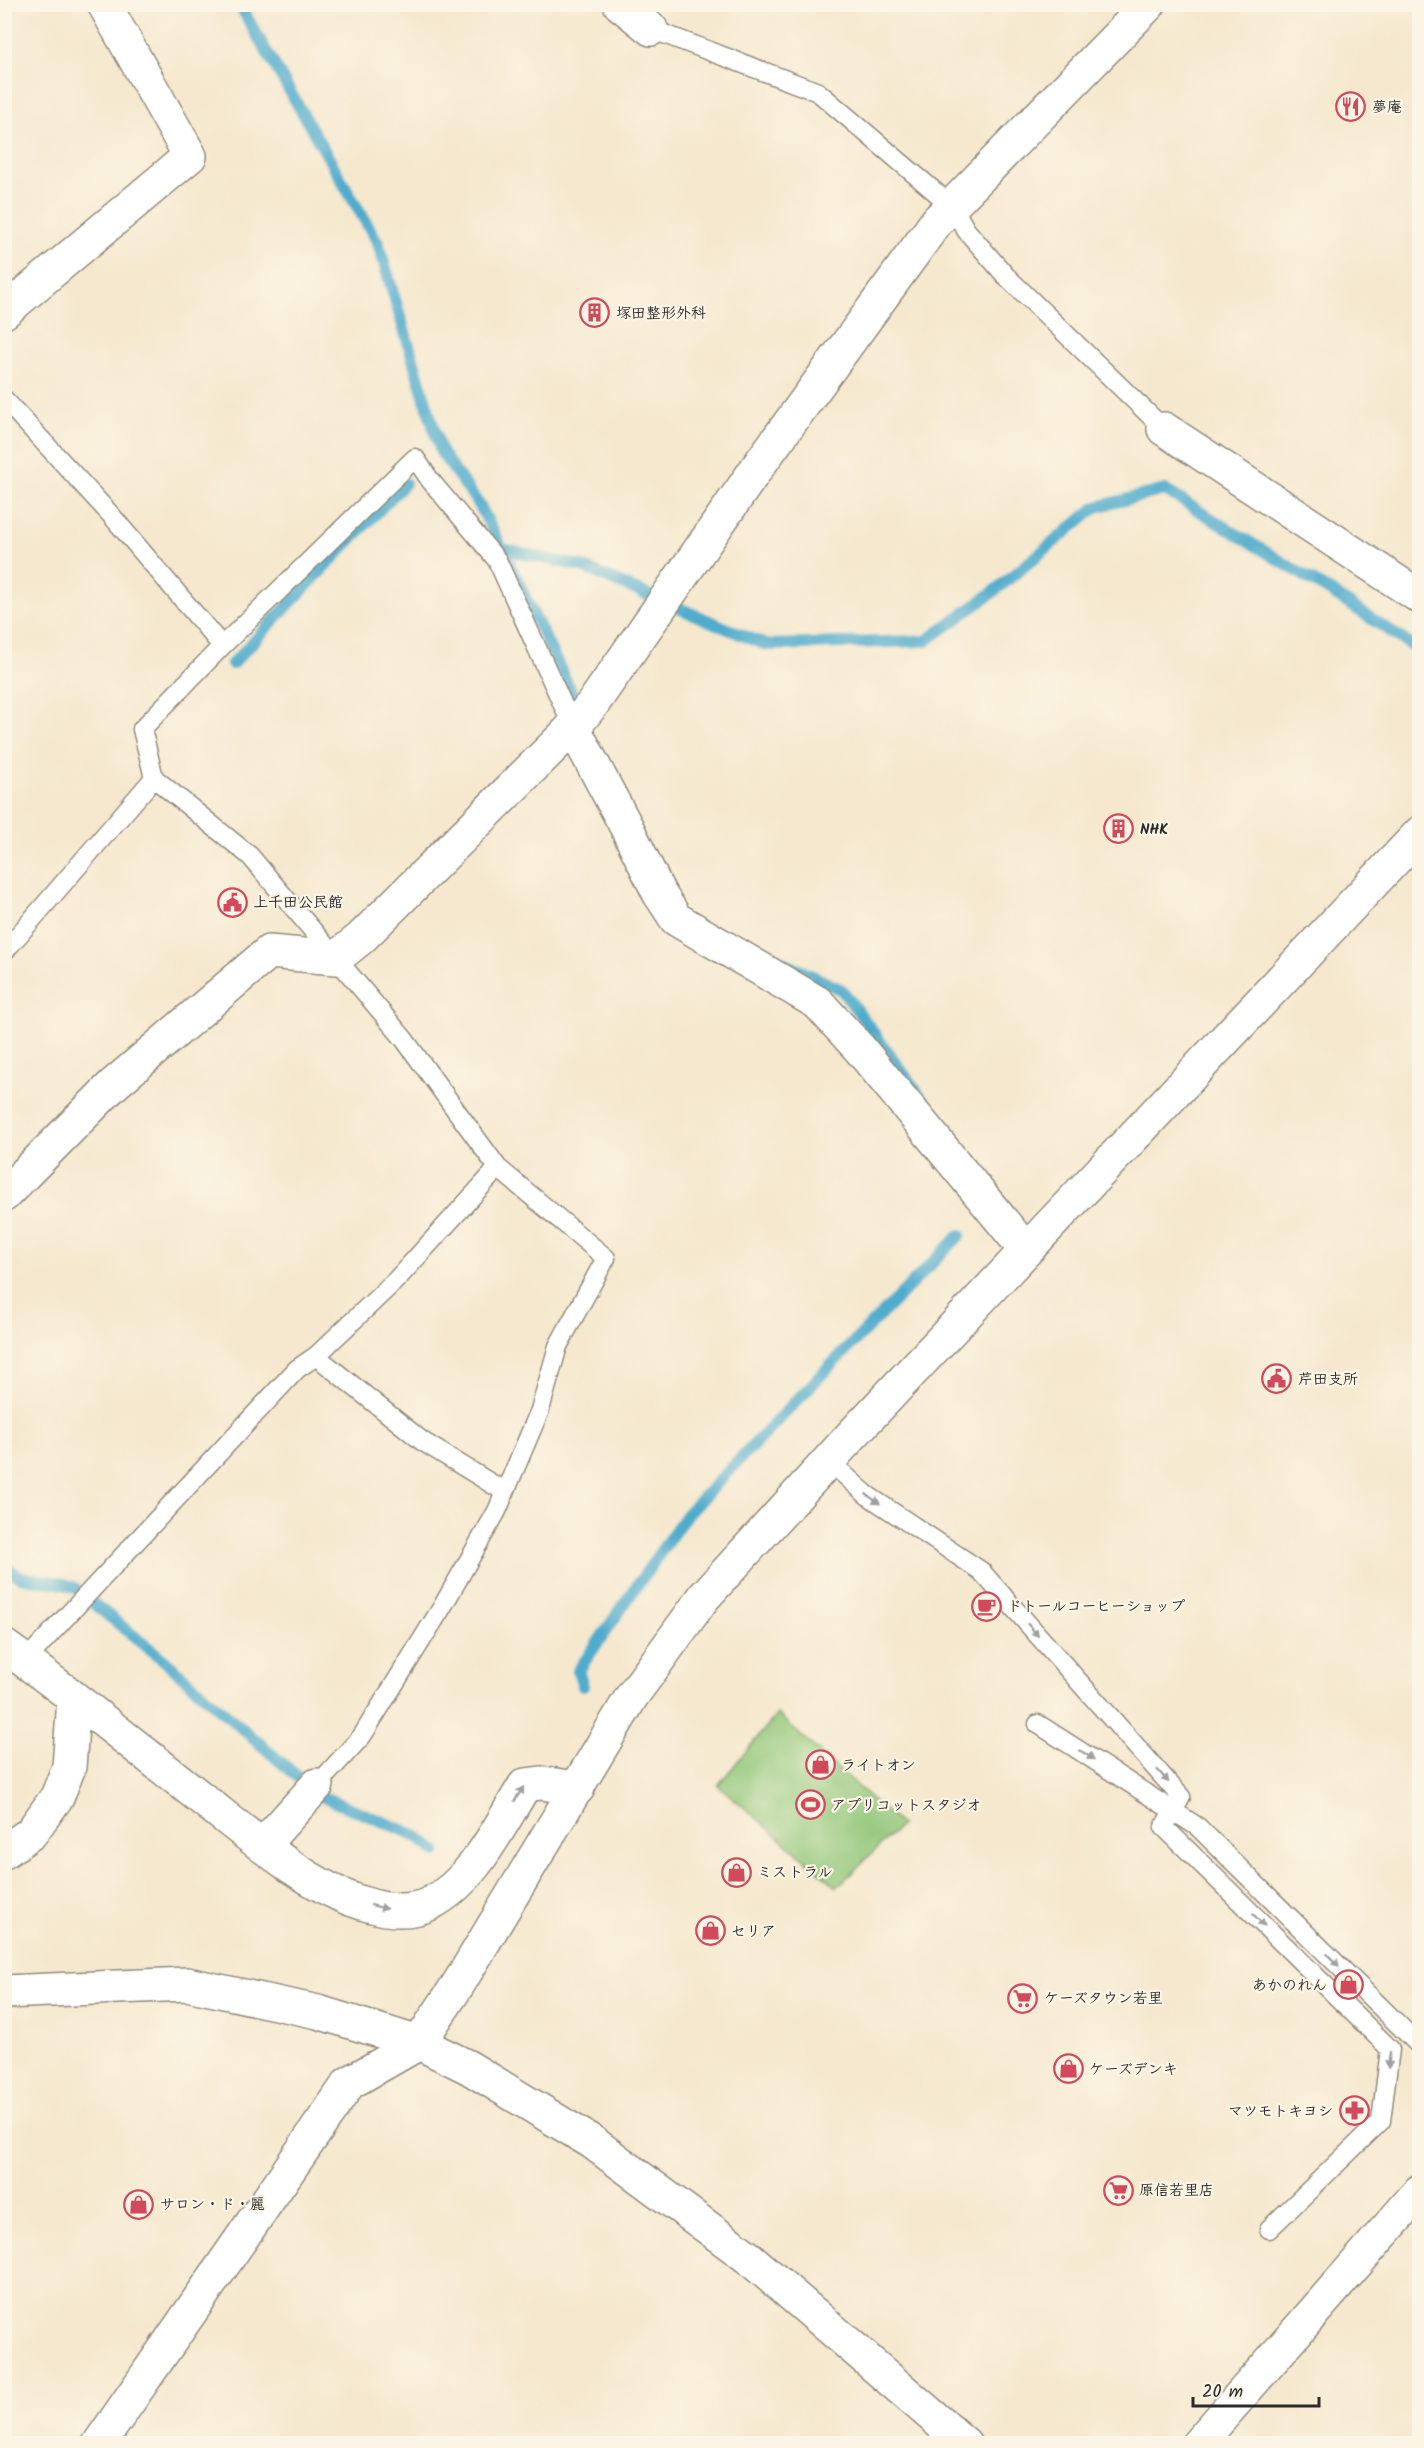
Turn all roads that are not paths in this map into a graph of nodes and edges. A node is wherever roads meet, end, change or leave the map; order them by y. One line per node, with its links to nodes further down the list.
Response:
1 (104, 4): 6 (street)
2 (620, 4): 4 (street)
3 (1149, 4): 5 (street)
4 (651, 29): 5 (lane)
5 (953, 207): 8 (lane); 11 (street)
6 (4, 312)
7 (4, 399): 10 (lane)
8 (1164, 429): 9 (street)
9 (1419, 597)
10 (222, 646): 11 (lane); 12 (lane)
11 (581, 717): 15 (street); 18 (street)
12 (154, 778): 14 (lane); 15 (lane)
13 (1419, 833): 18 (street)
14 (4, 952)
15 (336, 958): 16 (lane); 17 (street)
16 (498, 1168): 19 (lane); 21 (lane)
17 (4, 1195)
18 (1026, 1250): 20 (street)
19 (316, 1356): 21 (lane); 22 (lane)
20 (829, 1461): 26 (street); 33 (lane, one-way to 33)
21 (505, 1492): 25 (lane)
22 (15, 1653): 23 (street)
23 (74, 1699): 27 (street); 28 (street)
24 (1038, 1724): 31 (lane, one-way to 31)
25 (317, 1785): 27 (street)
26 (578, 1788): 27 (street, one-way to 26); 30 (street)
27 (262, 1846)
28 (4, 1852)
29 (4, 1992): 30 (street)
30 (419, 2043): 34 (street); 35 (street)
31 (1419, 2046)
32 (1419, 2191): 36 (street)
33 (1269, 2229)
34 (99, 2444)
35 (965, 2444)
36 (1198, 2444)

